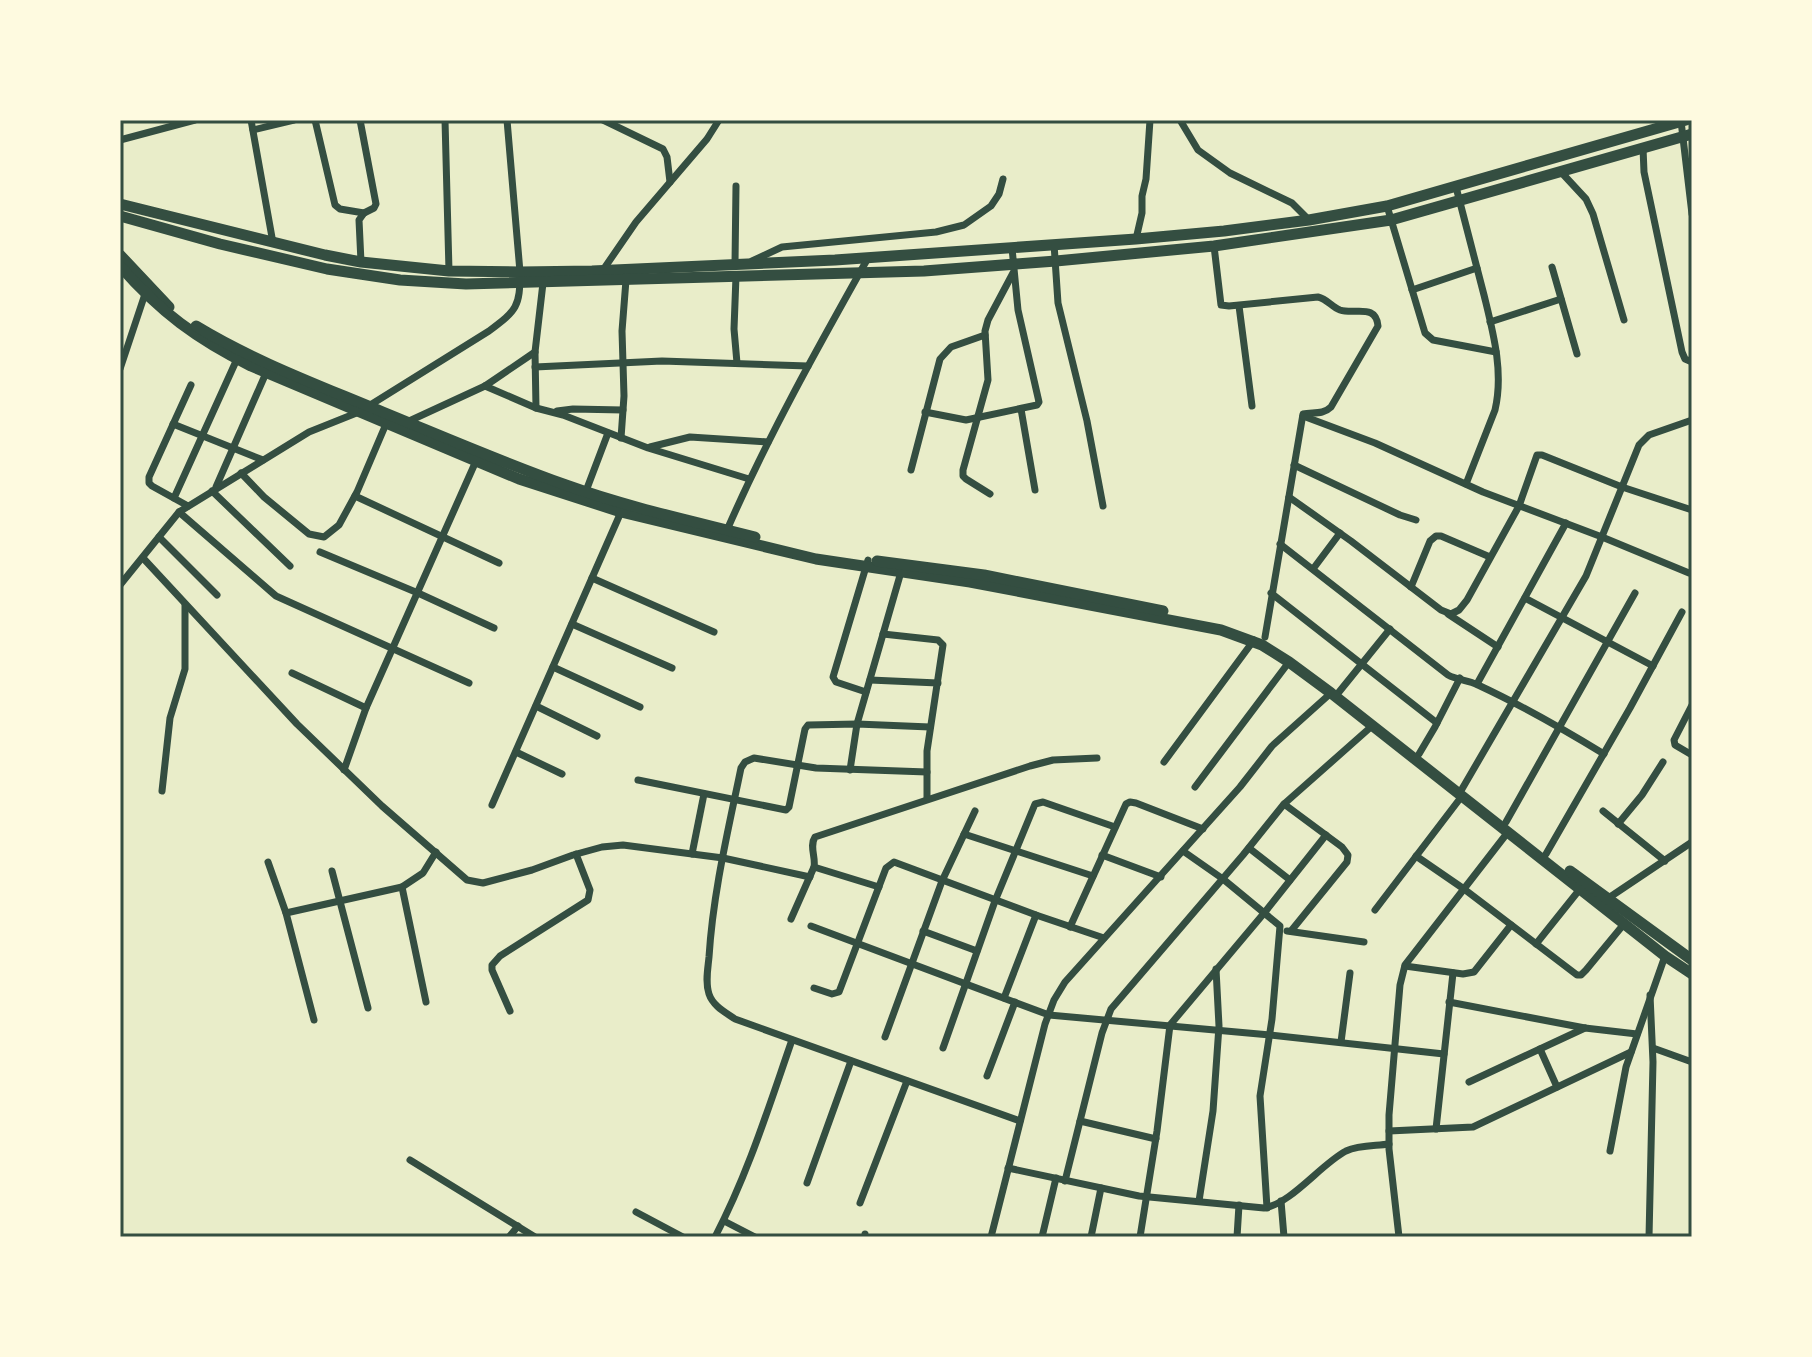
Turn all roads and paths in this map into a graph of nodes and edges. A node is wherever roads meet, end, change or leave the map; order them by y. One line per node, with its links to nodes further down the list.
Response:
1 (195, 120): 15 (street)
2 (251, 120): 13 (street)
3 (294, 120): 13 (street)
4 (315, 120): 25 (street)
5 (360, 120): 25 (street)
6 (445, 120): 45 (street)
7 (507, 120): 47 (street)
8 (603, 120): 19 (street)
9 (719, 120): 19 (street)
10 (1150, 120): 30 (street)
11 (1180, 120): 28 (street)
12 (1684, 121): 14 (street); 21 (main road)
13 (253, 130): 31 (street)
14 (1687, 136): 16 (main road); 26 (street)
15 (120, 140)
16 (1643, 148): 17 (main road); 61 (street)
17 (1561, 172): 22 (main road); 54 (street)
18 (1003, 179): 41 (street)
19 (670, 182): 44 (street)
20 (736, 186): 41 (street)
21 (1456, 187): 22 (street); 24 (main road)
22 (1460, 201): 29 (main road); 43 (street)
23 (120, 204): 31 (main road)
24 (1387, 206): 28 (main road); 29 (street)
25 (364, 213): 38 (street)
26 (1692, 214)
27 (120, 216): 47 (main road)
28 (1309, 220): 30 (main road)
29 (1391, 220): 33 (main road); 50 (street)
30 (1136, 239): 32 (main road)
31 (273, 243): 38 (main road)
32 (1054, 244): 34 (main road); 37 (street)
33 (1214, 246): 37 (main road); 53 (street)
34 (1009, 248): 36 (main road); 42 (street)
35 (120, 255): 72 (main road)
36 (868, 257): 41 (main road); 46 (street)
37 (1056, 261): 42 (main road); 105 (street)
38 (361, 262): 45 (main road)
39 (120, 266): 51 (main road)
40 (1552, 267): 52 (street)
41 (739, 268): 44 (main road); 46 (main road); 48 (main road); 63 (street)
42 (1013, 268): 46 (main road); 56 (street); 73 (street)
43 (1477, 268): 50 (street); 55 (street)
44 (603, 270): 47 (main road)
45 (449, 271): 47 (main road)
46 (860, 272): 64 (street)
47 (520, 277): 49 (main road); 72 (street)
48 (626, 280): 49 (main road); 62 (street)
49 (543, 283): 57 (street)
50 (1412, 290): 58 (street)
51 (145, 294): 60 (main road); 66 (street)
52 (1561, 299): 55 (street); 59 (street)
53 (1239, 306): 70 (street); 77 (street)
54 (1624, 320)
55 (1490, 322): 58 (street)
56 (985, 335): 76 (street); 78 (street)
57 (535, 352): 65 (street); 69 (street)
58 (1496, 352): 95 (street)
59 (1577, 354)
60 (237, 359): 67 (main road); 84 (street)
61 (1692, 362)
62 (624, 363): 63 (street); 65 (street); 74 (street)
63 (737, 363): 64 (street)
64 (808, 366): 86 (street)
65 (535, 367): 71 (street)
66 (120, 369)
67 (266, 373): 72 (main road); 87 (street)
68 (191, 385): 81 (street)
69 (485, 386): 71 (street); 80 (street)
70 (1252, 406)
71 (536, 408): 75 (street)
72 (363, 409): 80 (main road); 82 (main road); 89 (street)
73 (1021, 409): 78 (street); 98 (street)
74 (623, 410): 75 (street); 85 (street)
75 (551, 412): 83 (street)
76 (925, 412): 78 (street); 92 (street)
77 (1303, 416): 91 (street); 95 (street)
78 (976, 419): 100 (street)
79 (1692, 420): 96 (street)
80 (407, 422): 99 (main road)
81 (173, 424): 84 (street); 103 (street)
82 (386, 424): 90 (main road); 101 (street)
83 (608, 433): 85 (street); 99 (street)
84 (202, 436): 87 (street); 103 (street)
85 (621, 438): 88 (street)
86 (768, 442): 88 (street); 94 (street)
87 (233, 448): 89 (street); 97 (street)
88 (648, 448): 94 (street)
89 (263, 460): 93 (street)
90 (476, 461): 109 (main road); 114 (street)
91 (1294, 465): 102 (street); 110 (street)
92 (911, 470)
93 (241, 473): 97 (street); 101 (street)
94 (749, 479): 112 (street)
95 (1466, 484): 106 (street)
96 (1622, 487): 106 (street); 107 (street); 116 (street)
97 (214, 490): 104 (street); 124 (street)
98 (1035, 490)
99 (586, 491): 112 (main road)
100 (990, 494)
101 (355, 496): 114 (street)
102 (1289, 497): 113 (street); 117 (street)
103 (174, 498): 104 (street)
104 (188, 506): 108 (street)
105 (1103, 506)
106 (1519, 506): 111 (street); 120 (street)
107 (1692, 510)
108 (179, 512): 115 (street); 148 (street)
109 (621, 512): 118 (main road); 128 (street)
110 (1416, 520)
111 (1566, 523): 116 (street); 135 (street)
112 (727, 530): 118 (main road)
113 (1340, 533): 125 (street); 130 (street)
114 (442, 535): 122 (street); 131 (street)
115 (159, 537): 121 (street); 134 (street)
116 (1602, 537): 127 (street); 139 (street)
117 (1280, 544): 125 (street); 132 (street)
118 (770, 545): 123 (main road)
119 (320, 552): 131 (street)
120 (1490, 557): 130 (street); 138 (street)
121 (143, 558): 129 (street); 136 (street)
122 (499, 563)
123 (868, 563): 126 (main road); 145 (main road); 160 (street)
124 (290, 566)
125 (1313, 569): 142 (street)
126 (901, 572): 144 (street); 145 (main road)
127 (1689, 573)
128 (592, 578): 140 (street); 143 (street)
129 (120, 585)
130 (1411, 587): 138 (street)
131 (418, 593): 141 (street); 148 (street)
132 (1271, 593): 145 (street); 150 (street)
133 (1635, 593): 146 (street)
134 (217, 595)
135 (1525, 598): 139 (street); 147 (street)
136 (185, 605): 182 (street); 188 (street)
137 (1682, 612): 151 (street)
138 (1446, 613): 147 (street)
139 (1562, 618): 146 (street); 162 (street)
140 (572, 624): 152 (street); 153 (street)
141 (494, 628)
142 (1390, 629): 150 (street); 155 (street)
143 (714, 632)
144 (883, 634): 156 (street); 158 (street)
145 (1259, 639): 149 (main road); 161 (main road); 179 (street)
146 (1607, 643): 151 (street); 172 (street)
147 (1498, 647): 159 (street)
148 (393, 649): 157 (street); 166 (street)
149 (1289, 662): 161 (main road); 187 (street)
150 (1362, 665): 161 (street); 168 (street)
151 (1653, 666): 176 (street)
152 (553, 667): 164 (street); 165 (street)
153 (672, 668)
154 (292, 673): 166 (street)
155 (1460, 678): 159 (street); 168 (street)
156 (870, 680): 158 (street); 160 (street)
157 (469, 683)
158 (938, 683): 171 (street)
159 (1477, 684): 162 (street)
160 (866, 692): 169 (street)
161 (1335, 693): 167 (main road); 200 (street)
162 (1514, 702): 172 (street); 189 (street)
163 (1692, 705): 177 (street)
164 (536, 706): 173 (street); 174 (street)
165 (640, 707)
166 (366, 708): 182 (street)
167 (1355, 708): 170 (main road); 175 (main road)
168 (1437, 723): 175 (street)
169 (857, 724): 171 (street); 181 (street); 183 (street)
170 (1372, 726): 189 (main road); 193 (street)
171 (930, 727): 184 (street)
172 (1560, 727): 176 (street); 199 (street)
173 (597, 736)
174 (516, 752): 185 (street); 194 (street)
175 (1419, 754): 189 (main road)
176 (1604, 754): 210 (street)
177 (1692, 755)
178 (1097, 758): 191 (street)
179 (1164, 762)
180 (1663, 762): 197 (street)
181 (799, 765): 183 (street); 192 (street); 192 (street)
182 (344, 770): 207 (street)
183 (850, 770): 184 (street)
184 (927, 772): 191 (street)
185 (562, 774)
186 (638, 780): 190 (street)
187 (1195, 787)
188 (162, 791)
189 (1462, 792): 199 (main road); 212 (street)
190 (704, 794): 192 (street); 209 (street)
191 (927, 799): 216 (street)
192 (735, 800): 213 (street)
193 (1284, 804): 202 (street); 204 (street)
194 (492, 805)
195 (975, 811): 201 (street)
196 (1603, 811): 197 (street)
197 (1618, 824): 214 (street)
198 (1115, 827): 200 (street); 205 (street); 211 (street)
199 (1507, 827): 210 (main road); 226 (street); 227 (main road)
200 (1203, 829): 206 (street)
201 (964, 834): 205 (street); 223 (street)
202 (1326, 835): 222 (street); 242 (street)
203 (1692, 842): 214 (street)
204 (1249, 848): 221 (street); 222 (street)
205 (1015, 850): 218 (street); 230 (street)
206 (1183, 851): 220 (street); 221 (street)
207 (436, 852): 208 (street); 224 (street)
208 (576, 854): 209 (street); 264 (street)
209 (692, 854): 213 (street)
210 (1546, 854): 228 (main road)
211 (1102, 855): 218 (street); 220 (street)
212 (1416, 856): 226 (street); 231 (street)
213 (723, 858): 219 (street); 274 (street)
214 (1665, 861): 228 (street)
215 (268, 862): 233 (street)
216 (814, 867): 219 (street); 225 (street)
217 (332, 871): 229 (street)
218 (1093, 876): 239 (street)
219 (810, 877): 235 (street)
220 (1161, 877): 243 (street)
221 (1223, 879): 232 (street); 267 (street)
222 (1290, 880): 232 (street)
223 (942, 881): 225 (street); 230 (street); 241 (street)
224 (402, 887): 229 (street); 260 (street)
225 (879, 887): 245 (street)
226 (1464, 889): 237 (street); 251 (street)
227 (1580, 889): 236 (main road); 246 (street)
228 (1607, 899): 249 (main road)
229 (341, 900): 233 (street); 263 (street)
230 (995, 901): 234 (street); 247 (street)
231 (1375, 910)
232 (1265, 912): 240 (street); 252 (street)
233 (286, 913): 266 (street)
234 (1036, 915): 239 (street); 259 (street)
235 (791, 919)
236 (1624, 924): 246 (street); 248 (main road)
237 (1511, 925): 246 (street); 254 (street)
238 (811, 926): 245 (street)
239 (1070, 927): 243 (street)
240 (1281, 930): 242 (street); 272 (street)
241 (923, 931): 247 (street); 250 (street)
242 (1291, 931): 244 (street)
243 (1104, 938): 265 (street)
244 (1364, 942)
245 (858, 944): 250 (street); 257 (street)
246 (1536, 944)
247 (977, 951): 256 (street)
248 (1665, 956): 255 (main road); 258 (street)
249 (1692, 960)
250 (911, 964): 256 (street); 273 (street)
251 (1405, 966): 254 (street); 277 (street)
252 (1216, 968): 268 (street); 270 (street)
253 (1350, 973): 275 (street)
254 (1453, 973): 262 (street)
255 (1692, 974)
256 (965, 984): 259 (street); 276 (street)
257 (814, 988)
258 (1650, 995): 271 (street); 278 (street)
259 (1004, 998): 261 (street)
260 (426, 1002)
261 (1015, 1002): 265 (street); 284 (street)
262 (1449, 1002): 269 (street); 281 (street)
263 (368, 1008)
264 (510, 1011)
265 (1049, 1015): 267 (street); 288 (street)
266 (314, 1020)
267 (1106, 1020): 268 (street); 289 (street)
268 (1170, 1025): 270 (street); 292 (street)
269 (1585, 1028): 271 (street); 279 (street)
270 (1218, 1030): 272 (street); 302 (street)
271 (1637, 1034): 280 (street)
272 (1270, 1035): 275 (street); 306 (street)
273 (885, 1037)
274 (792, 1040): 282 (street); 308 (street)
275 (1341, 1042): 277 (street)
276 (943, 1048)
277 (1394, 1048): 281 (street); 291 (street)
278 (1653, 1048): 283 (street); 322 (street)
279 (1540, 1049): 286 (street); 287 (street)
280 (1631, 1052): 287 (street); 294 (street)
281 (1444, 1054): 290 (street)
282 (851, 1061): 285 (street); 299 (street)
283 (1692, 1062)
284 (987, 1076)
285 (907, 1081): 288 (street); 304 (street)
286 (1469, 1082)
287 (1557, 1087): 290 (street)
288 (1020, 1121): 296 (street)
289 (1080, 1121): 292 (street); 298 (street)
290 (1436, 1129): 291 (street)
291 (1389, 1131): 293 (street)
292 (1156, 1139): 301 (street)
293 (1389, 1144): 303 (street); 321 (street)
294 (1610, 1151)
295 (410, 1160): 309 (street)
296 (1008, 1168): 297 (street); 315 (street)
297 (1056, 1178): 298 (street); 316 (street)
298 (1065, 1181): 300 (street)
299 (807, 1183)
300 (1101, 1188): 301 (street); 317 (street)
301 (1147, 1196): 302 (street); 318 (street)
302 (1199, 1201): 305 (street)
303 (1281, 1201): 306 (street); 320 (street)
304 (860, 1203)
305 (1239, 1205): 306 (street); 319 (street)
306 (1267, 1208)
307 (636, 1212): 312 (street)
308 (724, 1221): 313 (street); 314 (street)
309 (518, 1226): 310 (street); 311 (street)
310 (509, 1237)
311 (535, 1237)
312 (683, 1237)
313 (715, 1237)
314 (755, 1237)
315 (991, 1237)
316 (1042, 1237)
317 (1091, 1237)
318 (1140, 1237)
319 (1237, 1237)
320 (1284, 1237)
321 (1399, 1237)
322 (1649, 1237)

